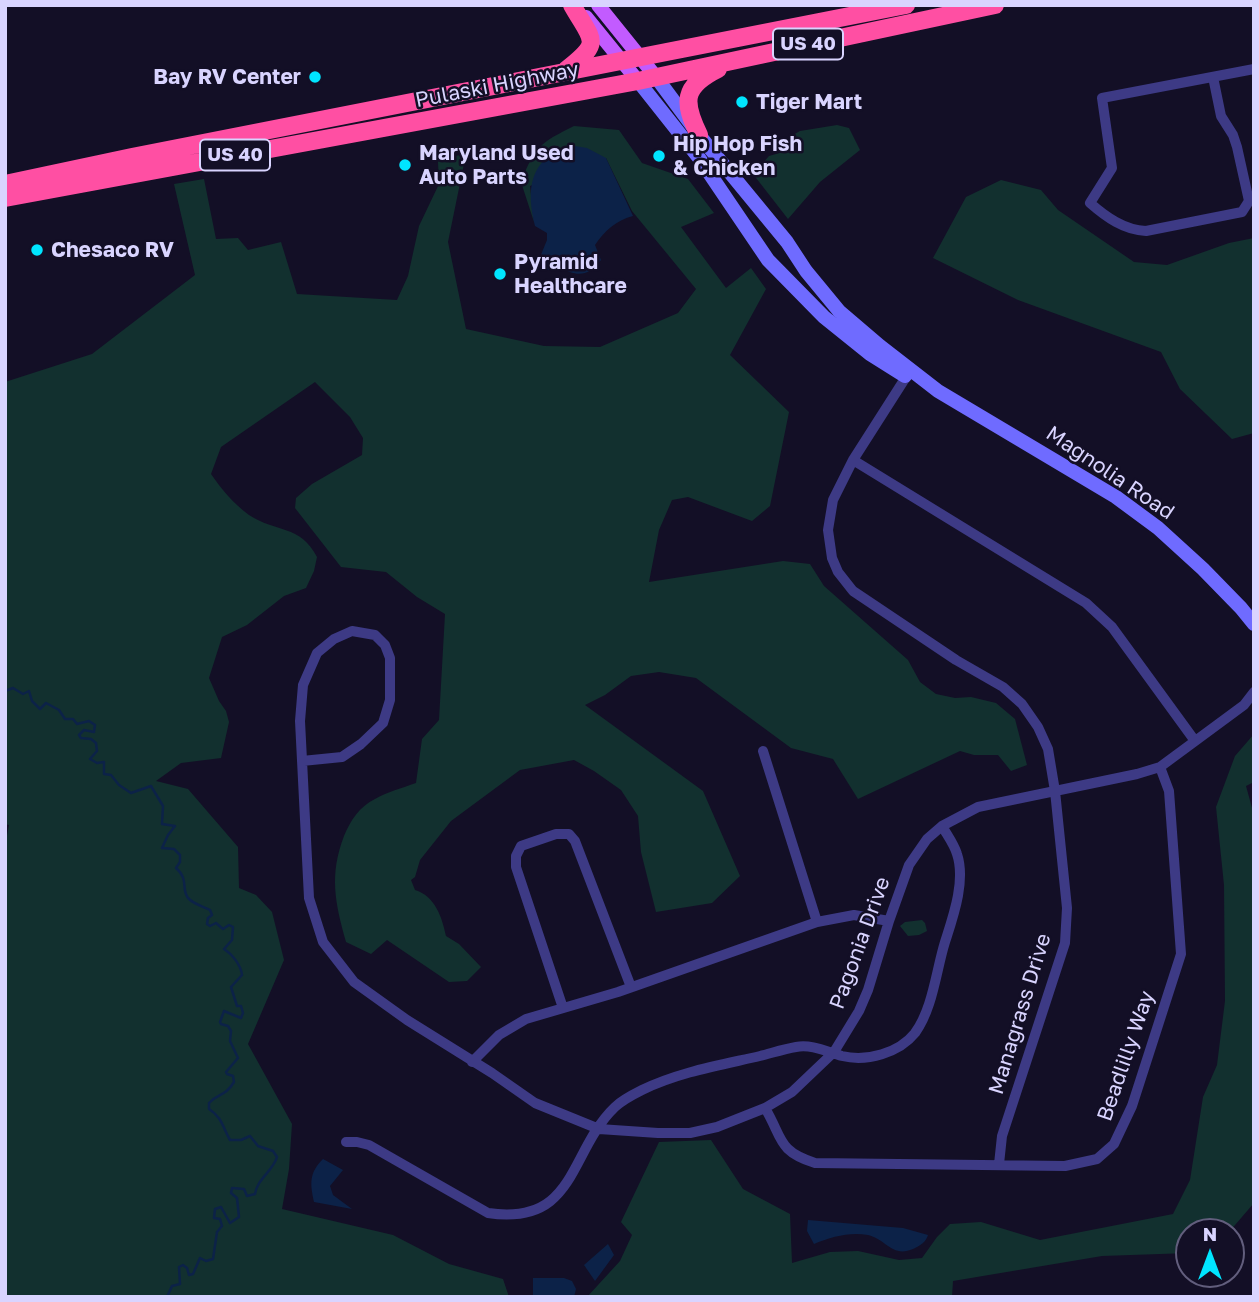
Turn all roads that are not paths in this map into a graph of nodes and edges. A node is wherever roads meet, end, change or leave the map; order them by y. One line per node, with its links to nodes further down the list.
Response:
1 (574, 5): 7 (main road); 9 (highway)
2 (598, 5): 6 (main road)
3 (906, 5): 6 (highway, Pulaski Highway / US 40)
4 (995, 5): 5 (highway, Pulaski Highway / US 40)
5 (751, 56): 11 (highway, Pulaski Highway / US 40); 15 (highway)
6 (641, 57): 7 (highway, Pulaski Highway / US 40); 11 (main road)
7 (622, 61): 9 (highway, Pulaski Highway / US 40); 12 (main road)
8 (1254, 69): 10 (street)
9 (563, 72): 13 (highway, Pulaski Highway / US 40)
10 (1213, 76): 10 (street)
11 (656, 77): 12 (highway, Pulaski Highway / US 40); 15 (main road, Magnolia Road)
12 (638, 81): 14 (highway, Pulaski Highway / US 40); 18 (main road, Magnolia Road)
13 (405, 104): 14 (highway); 16 (highway, Pulaski Highway / US 40)
14 (409, 124): 17 (highway, Pulaski Highway / US 40)
15 (699, 135): 19 (main road, Magnolia Road)
16 (5, 184)
17 (5, 198)
18 (906, 377): 19 (main road, Magnolia Road); 20 (street, Managrass Drive)
19 (996, 425): 21 (main road, Magnolia Road)
20 (853, 460): 24 (street); 28 (street, Managrass Drive)
21 (1254, 624)
22 (1254, 692): 23 (street, Pagonia Drive)
23 (1249, 705): 24 (street, Pagonia Drive)
24 (1195, 741): 27 (street, Pagonia Drive)
25 (763, 751): 31 (street)
26 (302, 761): 26 (street); 35 (street, Pagonia Drive)
27 (1160, 767): 28 (street, Pagonia Drive); 39 (street, Beadlilly Way)
28 (1055, 791): 29 (street, Pagonia Drive); 39 (street, Managrass Drive)
29 (942, 826): 30 (street, Pagonia Drive); 34 (street)
30 (889, 921): 31 (street); 34 (street, Pagonia Drive)
31 (817, 922): 32 (street)
32 (631, 987): 33 (street); 33 (street)
33 (563, 1008): 35 (street)
34 (834, 1052): 36 (street, Pagonia Drive); 37 (street)
35 (472, 1062): 37 (street, Pagonia Drive)
36 (765, 1108): 37 (street, Pagonia Drive); 39 (street, Beadlilly Way)
37 (599, 1129): 38 (street)
38 (346, 1142)
39 (999, 1164)

